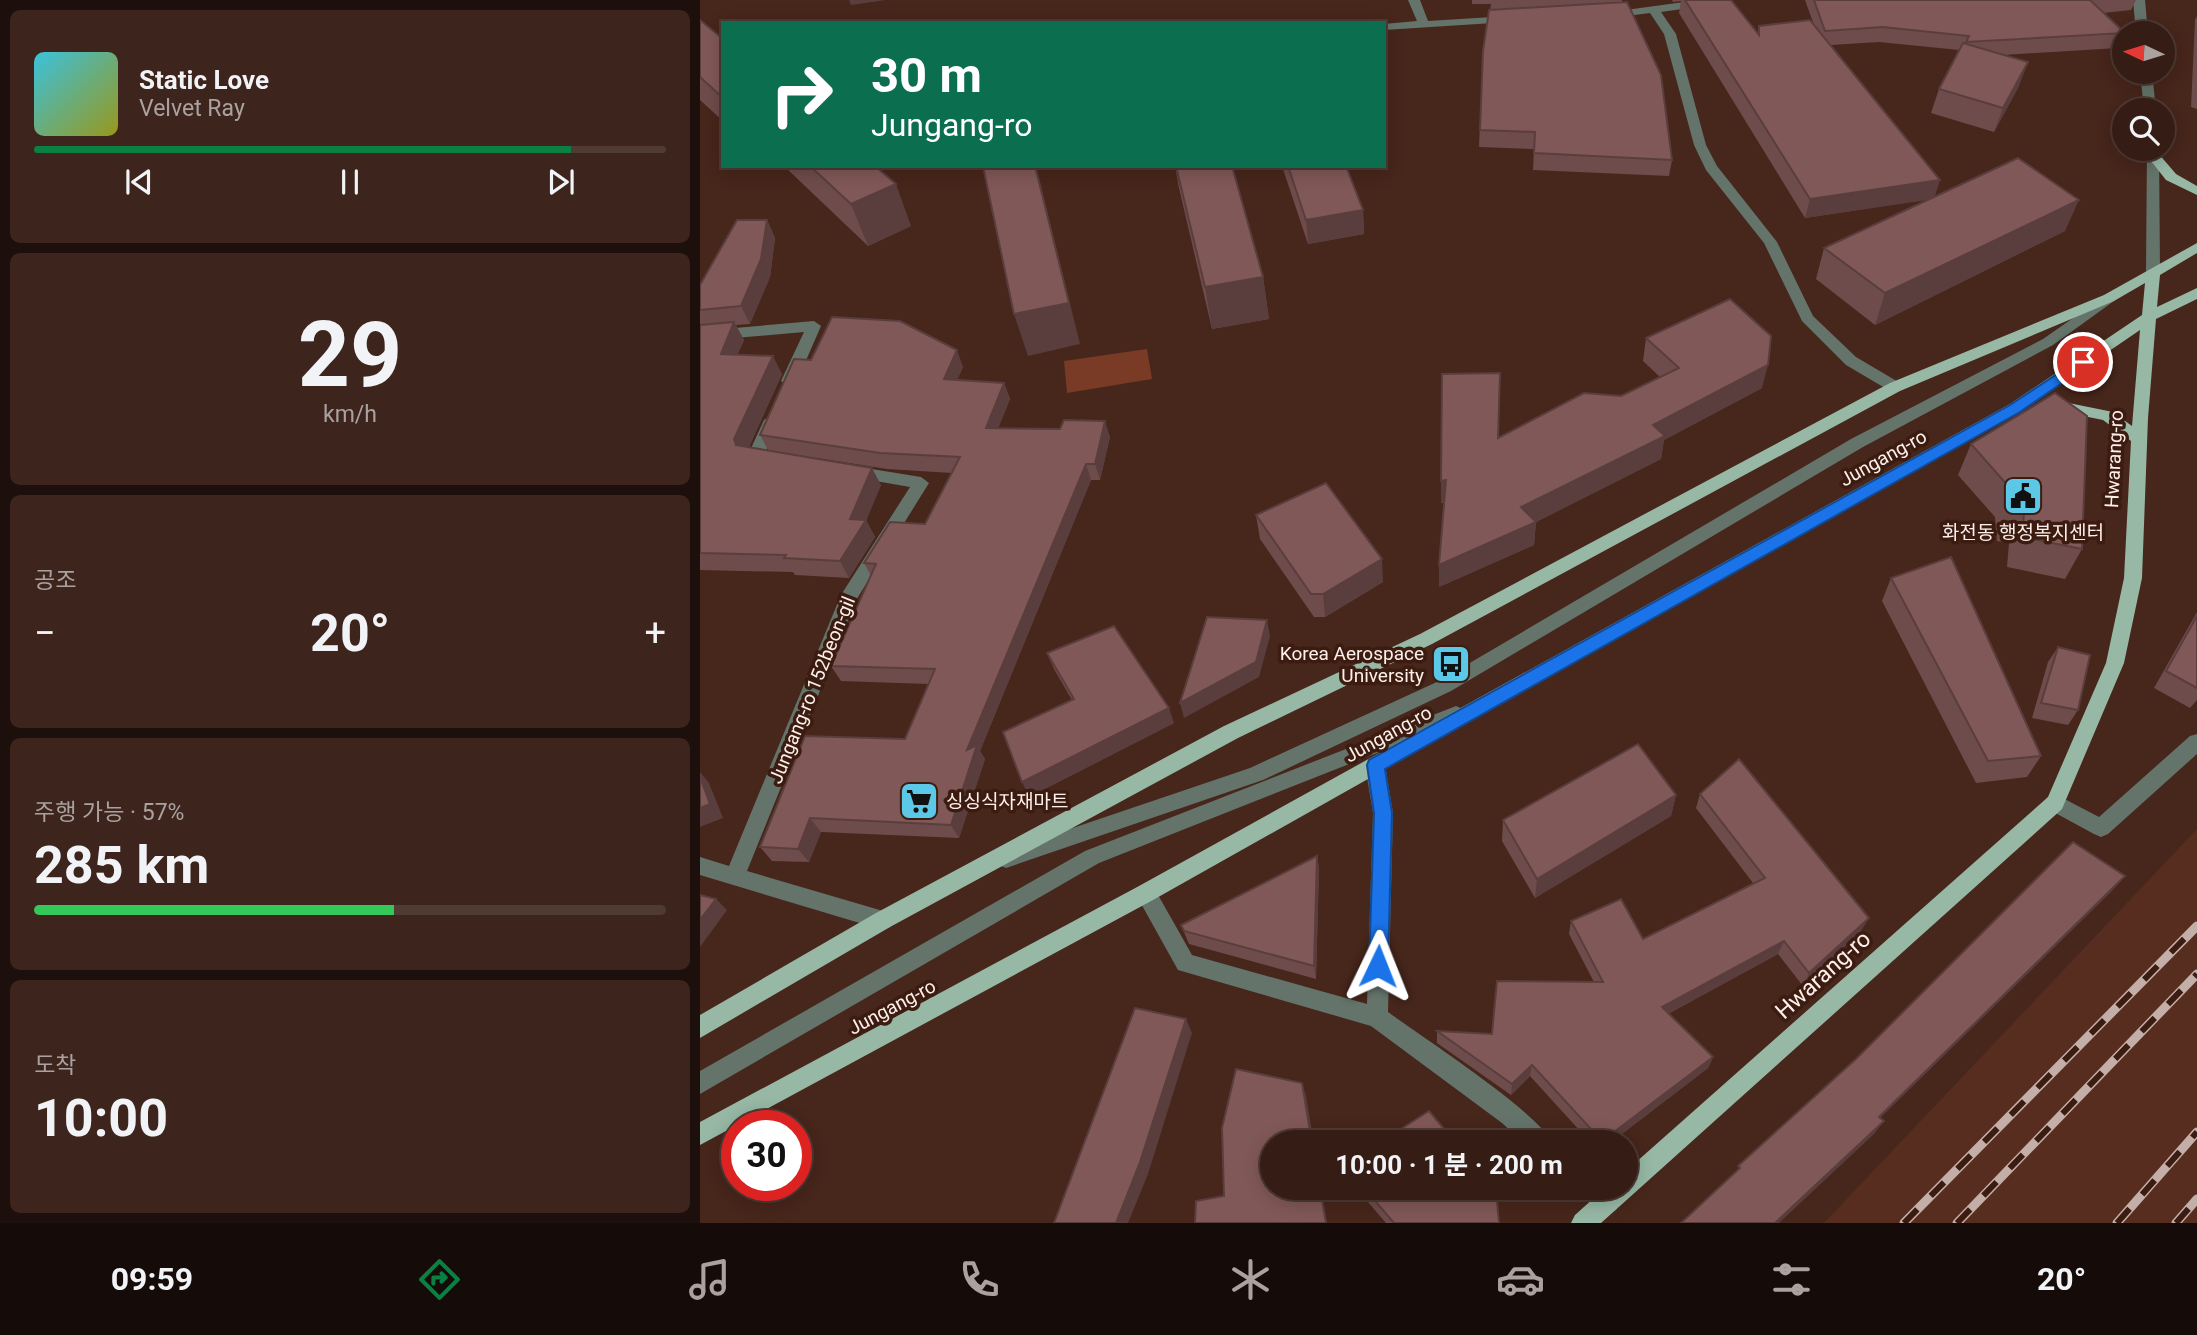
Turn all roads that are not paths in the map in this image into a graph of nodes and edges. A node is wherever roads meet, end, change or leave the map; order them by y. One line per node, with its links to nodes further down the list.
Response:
1 (1413, 0): 8 (street)
2 (1725, 0): 4 (street)
3 (2139, 0): 7 (street)
4 (1654, 10): 5 (street); 19 (street)
5 (1604, 15)
6 (1523, 19): 8 (street)
7 (2141, 21)
8 (1424, 24): 9 (street)
9 (1386, 27)
10 (2153, 161): 14 (street)
11 (2159, 161): 12 (main road)
12 (2197, 191)
13 (2197, 247): 14 (main road)
14 (2153, 271): 16 (main road); 17 (main road, Hwarang-ro)
15 (2197, 293): 17 (main road, Jungang-ro)
16 (2109, 298): 19 (main road); 29 (street)
17 (2151, 316): 20 (main road, Jungang-ro); 21 (main road, Hwarang-ro)
18 (700, 336): 22 (street)
19 (1895, 387): 29 (main road)
20 (2015, 408): 21 (main road); 24 (main road, Jungang-ro)
21 (2138, 439): 27 (main road, Hwarang-ro)
22 (793, 463)
23 (832, 469): 30 (street, Jungang-ro 152beon-gil)
24 (1495, 699): 26 (main road, Jungang-ro); 35 (street)
25 (2197, 742): 27 (street)
26 (1375, 765): 31 (main road, Jungang-ro); 33 (street)
27 (2055, 803): 38 (main road, Hwarang-ro)
28 (700, 866): 30 (street)
29 (976, 870): 32 (main road)
30 (736, 874): 32 (street)
31 (1146, 893): 33 (street); 37 (main road, Jungang-ro)
32 (883, 920): 34 (main road)
33 (1377, 1017): 36 (street)
34 (700, 1027)
35 (700, 1083)
36 (1527, 1130)
37 (700, 1134)
38 (1638, 1168)
39 (1604, 1200): 40 (main road, Hwarang-ro)
40 (1583, 1223)

